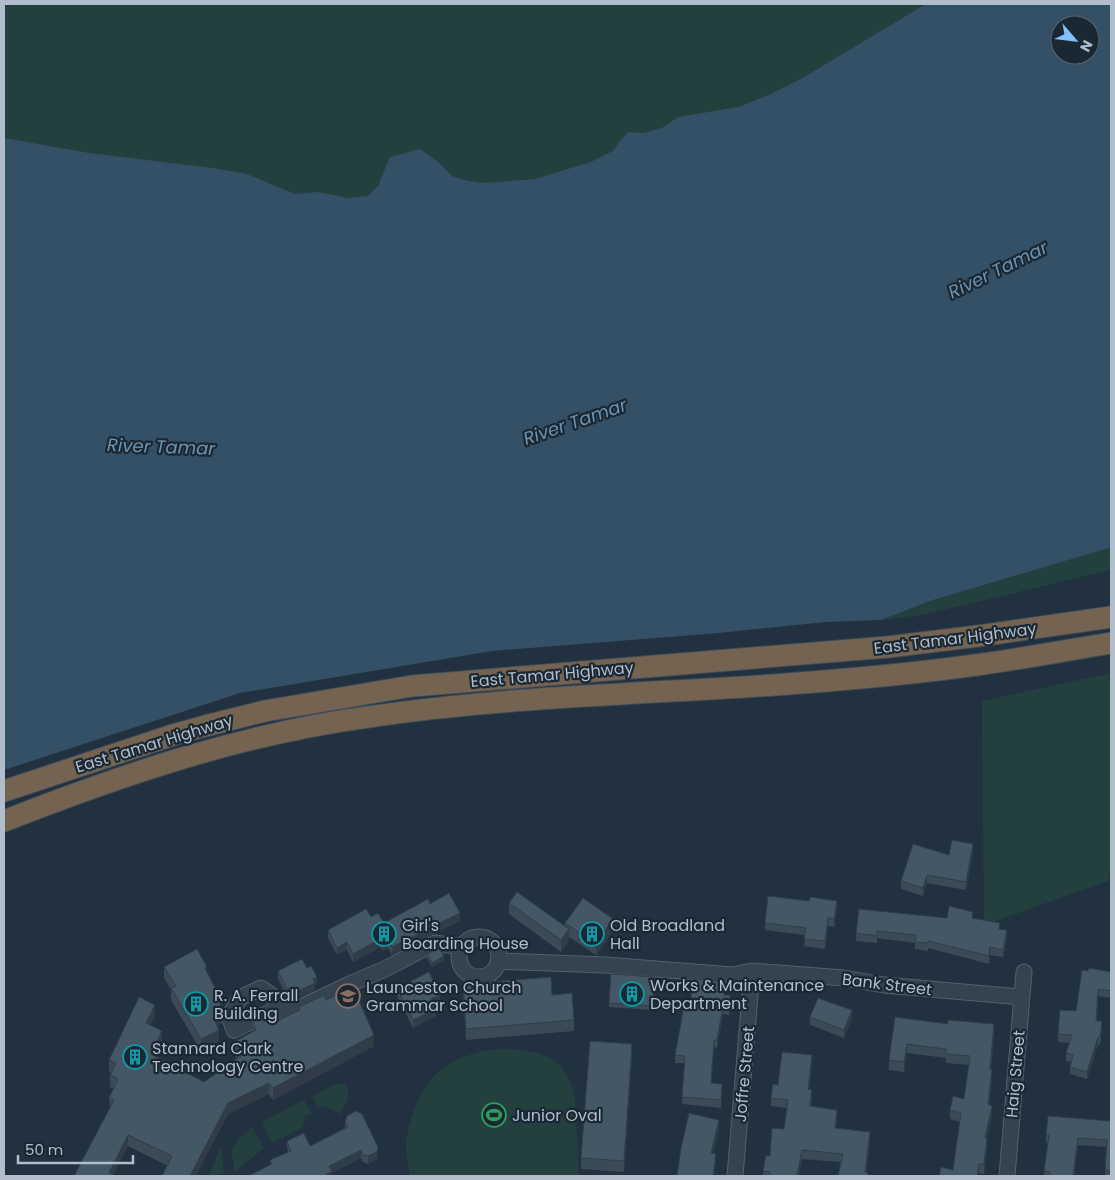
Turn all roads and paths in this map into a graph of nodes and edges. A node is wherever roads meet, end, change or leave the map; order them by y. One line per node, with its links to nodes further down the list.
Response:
1 (1111, 616): 3 (highway, East Tamar Highway)
2 (1111, 644): 4 (highway, East Tamar Highway)
3 (4, 791)
4 (4, 821)
5 (462, 947): 6 (street); 6 (street); 10 (street)
6 (498, 961): 7 (street, Bank Street)
7 (752, 971): 9 (street, Bank Street); 11 (street, Joffre Street)
8 (1024, 972): 9 (street, Haig Street)
9 (1021, 996): 12 (street, Haig Street)
10 (293, 1011)
11 (735, 1176)
12 (1007, 1176)

